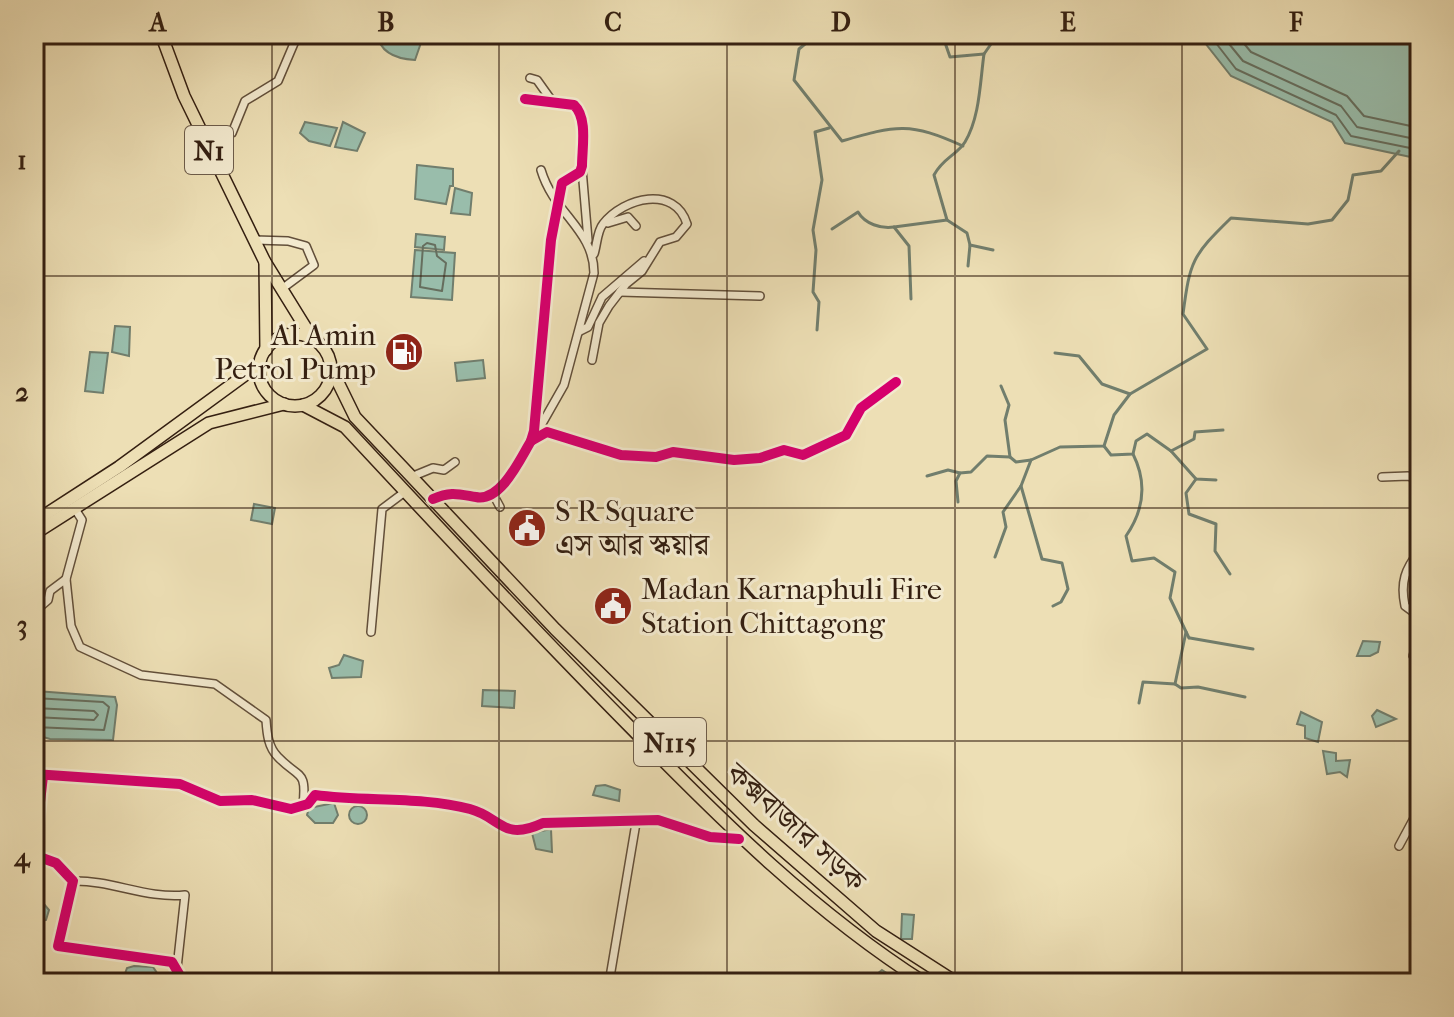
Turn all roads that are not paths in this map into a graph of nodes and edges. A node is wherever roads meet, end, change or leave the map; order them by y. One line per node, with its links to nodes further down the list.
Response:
1 (161, 34): 6 (highway, N1)
2 (298, 34): 6 (street)
3 (530, 78): 5 (street)
4 (525, 99): 5 (street)
5 (552, 101): 7 (street)
6 (206, 144): 12 (highway, N1)
7 (582, 166): 9 (street); 13 (street)
8 (541, 170): 9 (street)
9 (557, 206): 13 (street); 29 (street)
10 (602, 225): 11 (street); 14 (street); 15 (street)
11 (636, 226)
12 (255, 240): 16 (highway, N1); 17 (street)
13 (588, 241): 15 (street)
14 (656, 248): 18 (street); 20 (street)
15 (594, 254): 20 (street)
16 (265, 262): 17 (highway, N1); 22 (highway, N1)
17 (283, 288): 21 (highway, N1)
18 (620, 292): 19 (street); 23 (street)
19 (760, 296)
20 (580, 331): 29 (street)
21 (312, 338): 22 (highway); 25 (highway)
22 (266, 350): 24 (highway)
23 (592, 360)
24 (260, 364): 27 (highway); 39 (highway)
25 (331, 368): 28 (highway); 31 (highway, কক্সবাজার সড়ক / N115)
26 (896, 382): 29 (street)
27 (284, 404): 28 (highway); 38 (highway)
28 (303, 405): 34 (highway, কক্সবাজার সড়ক / N115)
29 (531, 441): 35 (street)
30 (455, 462): 31 (street)
31 (411, 477): 36 (highway, কক্সবাজার সড়ক / N115)
32 (1382, 477): 33 (street)
33 (1420, 480)
34 (406, 491): 45 (street); 53 (highway, কক্সবাজার সড়ক / N115)
35 (493, 494): 36 (street); 37 (street)
36 (433, 499): 60 (highway, কক্সবাজার সড়ক / N115)
37 (500, 507)
38 (75, 509): 40 (highway); 42 (street)
39 (34, 522)
40 (34, 534)
41 (1420, 550): 44 (street)
42 (66, 579): 43 (street); 50 (street)
43 (34, 612)
44 (1420, 617)
45 (371, 632)
46 (1420, 634): 47 (street)
47 (1420, 663)
48 (34, 774): 49 (street)
49 (43, 776): 50 (street); 55 (street)
50 (303, 805): 52 (street)
51 (1420, 807): 54 (street)
52 (636, 823): 53 (street); 58 (street)
53 (739, 839): 59 (highway, কক্সবাজার সড়ক / N115)
54 (1399, 846)
55 (73, 881): 56 (street); 56 (street)
56 (177, 968): 57 (street)
57 (179, 983)
58 (609, 983)
59 (925, 983)
60 (957, 983)

